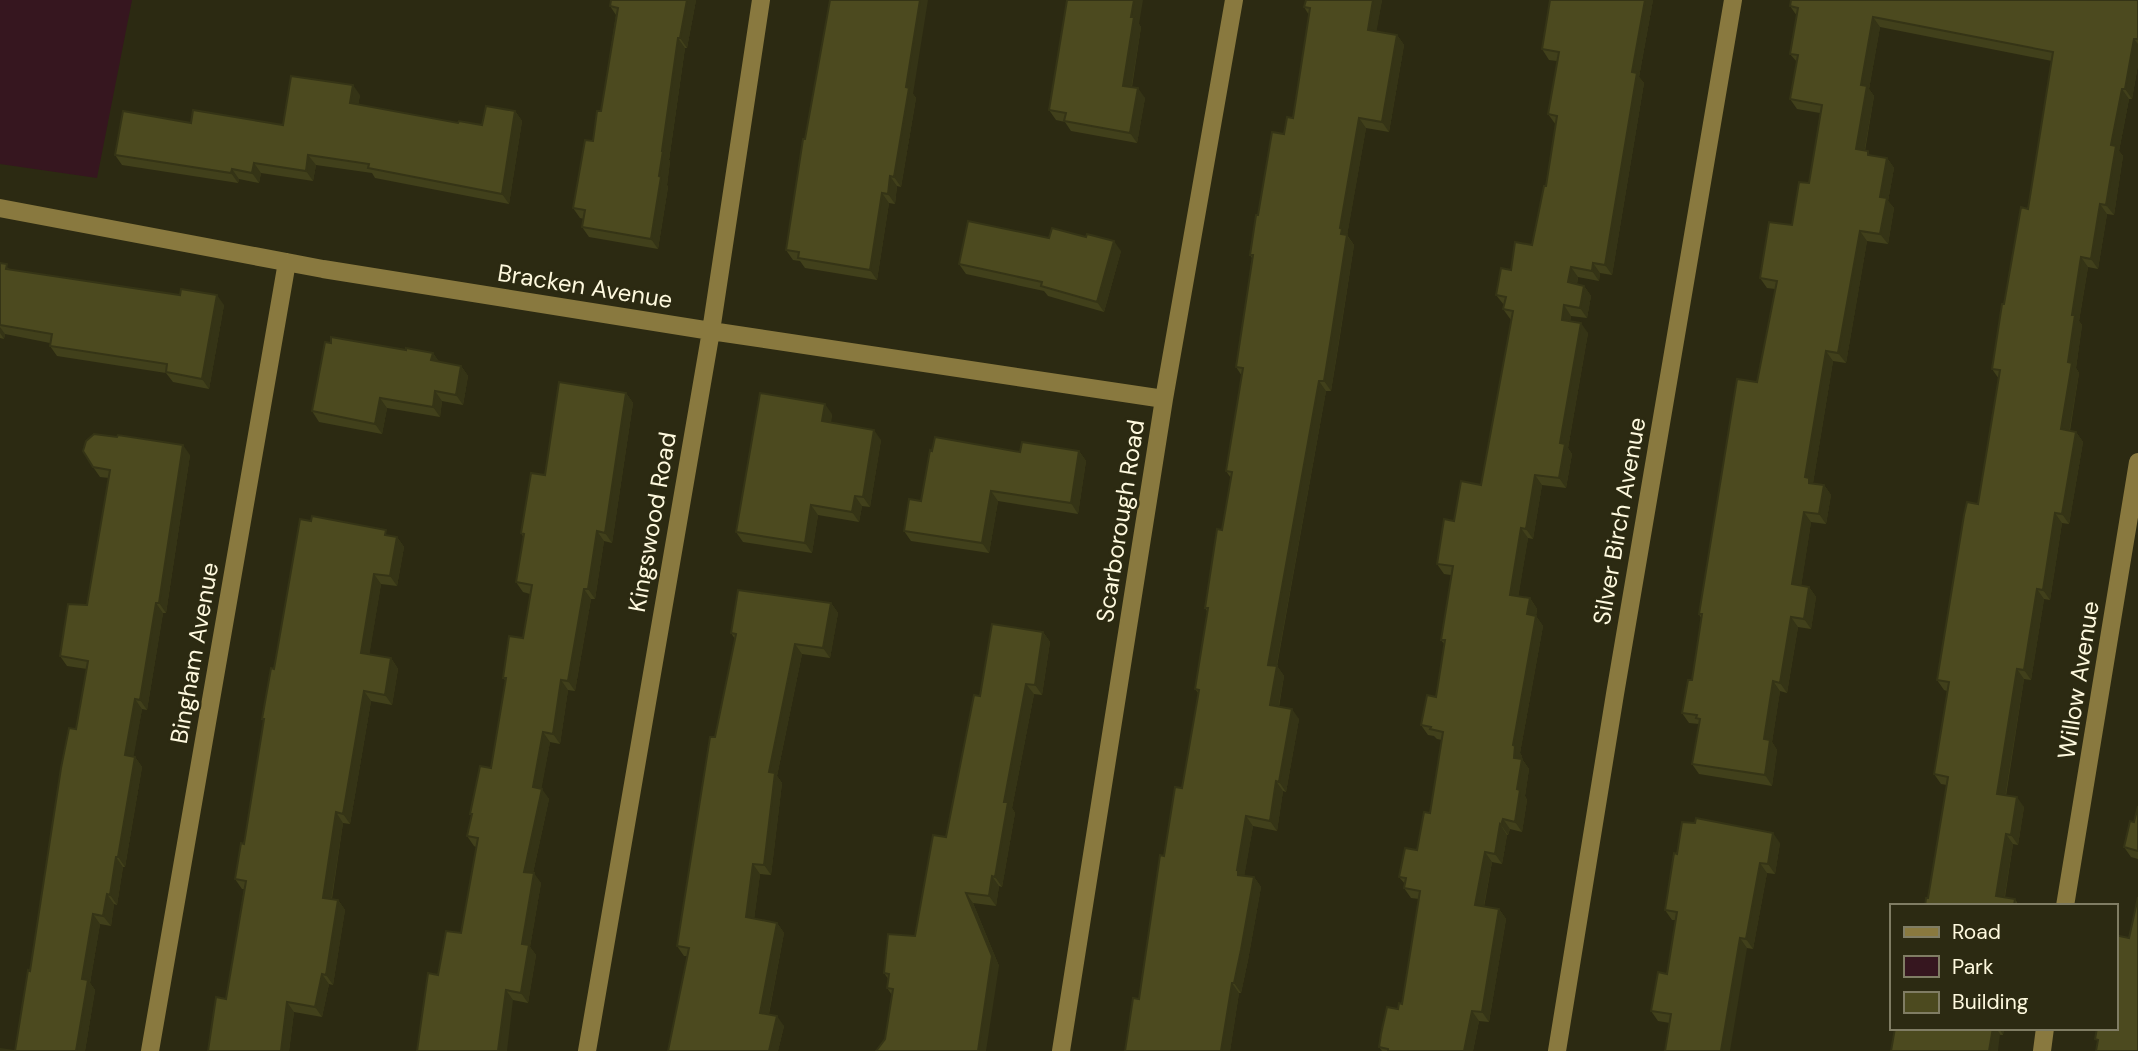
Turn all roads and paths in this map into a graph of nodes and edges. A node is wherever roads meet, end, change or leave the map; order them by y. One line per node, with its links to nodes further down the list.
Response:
1 (761, 0): 6 (street, Kingswood Road)
2 (1234, 0): 7 (street, Scarborough Road)
3 (1733, 0): 14 (street, Silver Birch Avenue)
4 (0, 208): 5 (street, Bracken Avenue)
5 (286, 262): 6 (street, Bracken Avenue); 11 (street, Bingham Avenue)
6 (711, 331): 7 (street, Bracken Avenue); 12 (street, Kingswood Road)
7 (1164, 399): 13 (street, Scarborough Road)
8 (2138, 462): 9 (street, Willow Avenue)
9 (2066, 904)
10 (2045, 1030): 15 (street)
11 (150, 1051)
12 (587, 1051)
13 (1060, 1051)
14 (1557, 1051)
15 (2042, 1051)

